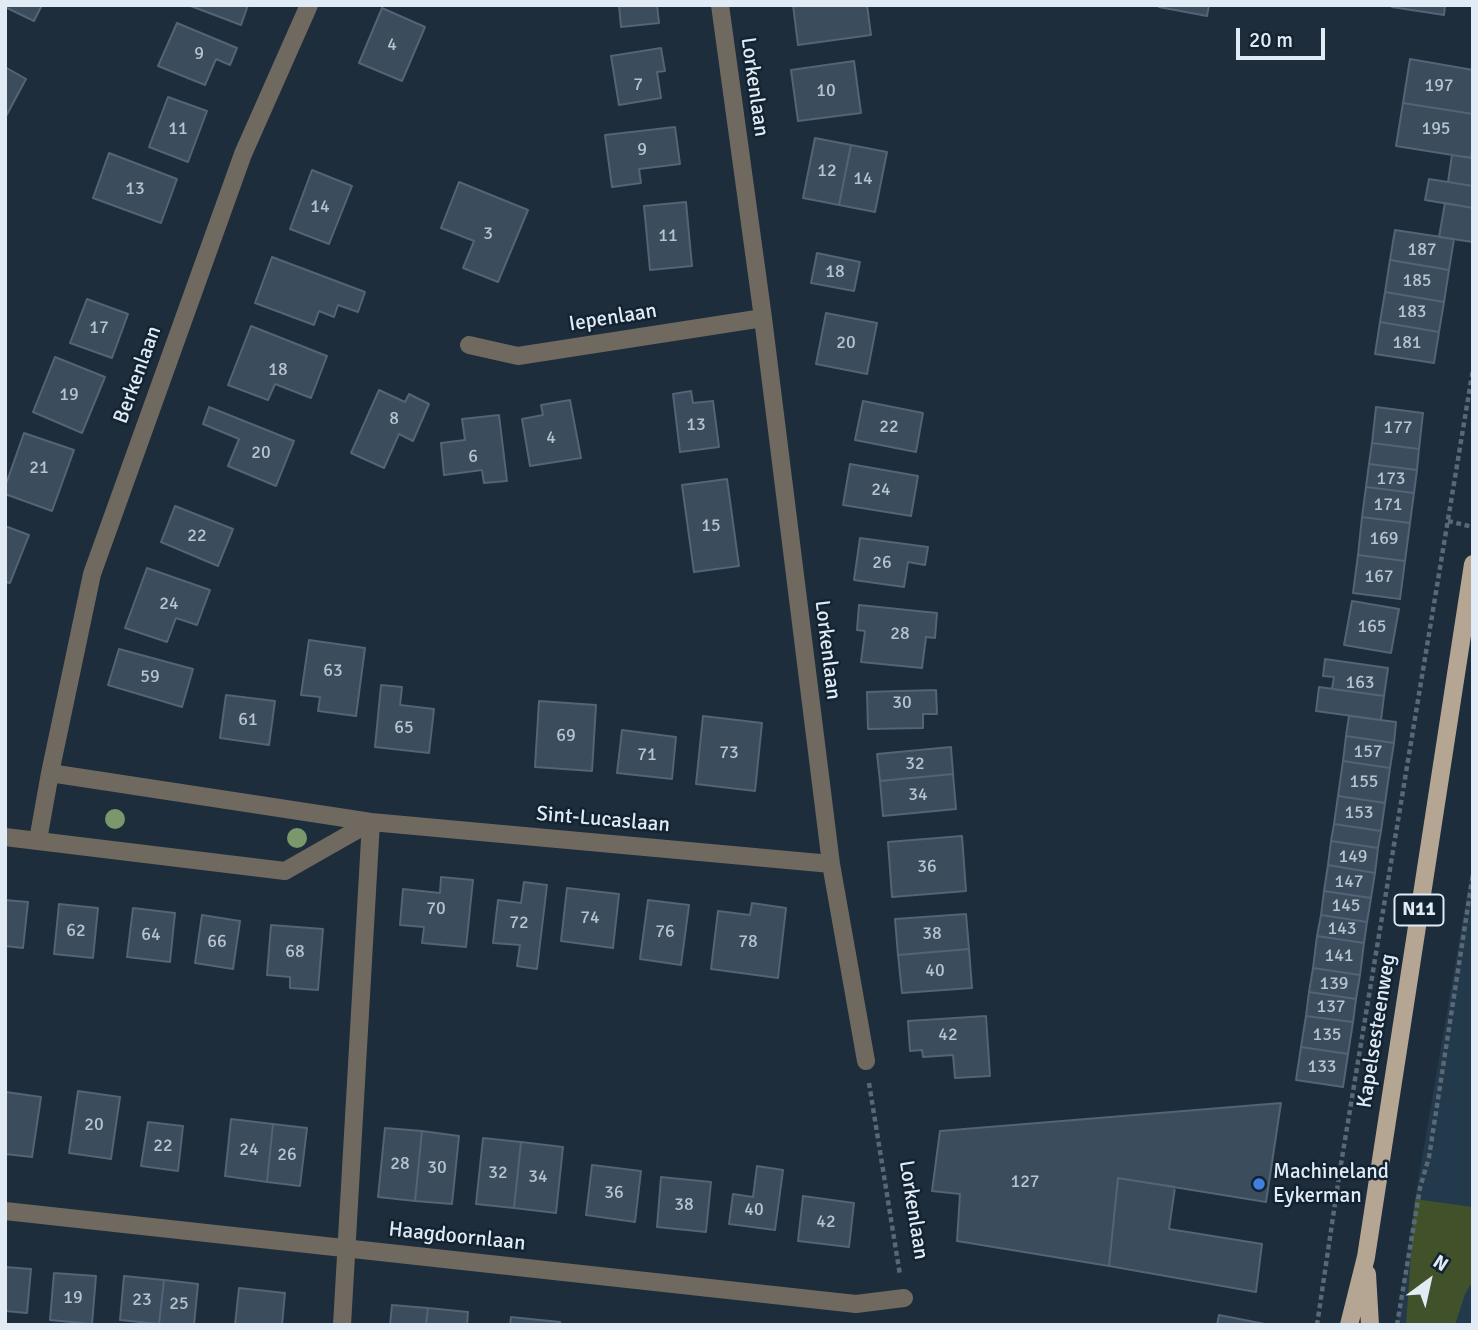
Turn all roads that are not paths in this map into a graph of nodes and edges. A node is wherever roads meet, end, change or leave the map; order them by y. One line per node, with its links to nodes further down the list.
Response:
1 (309, 5): 6 (street, Berkenlaan)
2 (720, 5): 3 (street, Lorkenlaan)
3 (764, 318): 4 (street, Iepenlaan); 10 (street, Lorkenlaan)
4 (469, 345)
5 (1473, 564): 14 (main road, Kapelsesteenweg / N11)
6 (50, 773): 7 (street, Sint-Lucaslaan); 9 (street)
7 (371, 822): 9 (street); 10 (street, Sint-Lucaslaan); 13 (street)
8 (5, 837): 9 (street)
9 (38, 840)
10 (831, 864): 11 (street, Lorkenlaan)
11 (866, 1061)
12 (5, 1211): 13 (street, Haagdoornlaan)
13 (346, 1248): 15 (street, Haagdoornlaan); 16 (street)
14 (1366, 1256): 17 (main road, Kapelsesteenweg / N11); 18 (main road, Kapelsesteenweg / N11)
15 (904, 1298)
16 (342, 1325)
17 (1349, 1325)
18 (1370, 1325)

